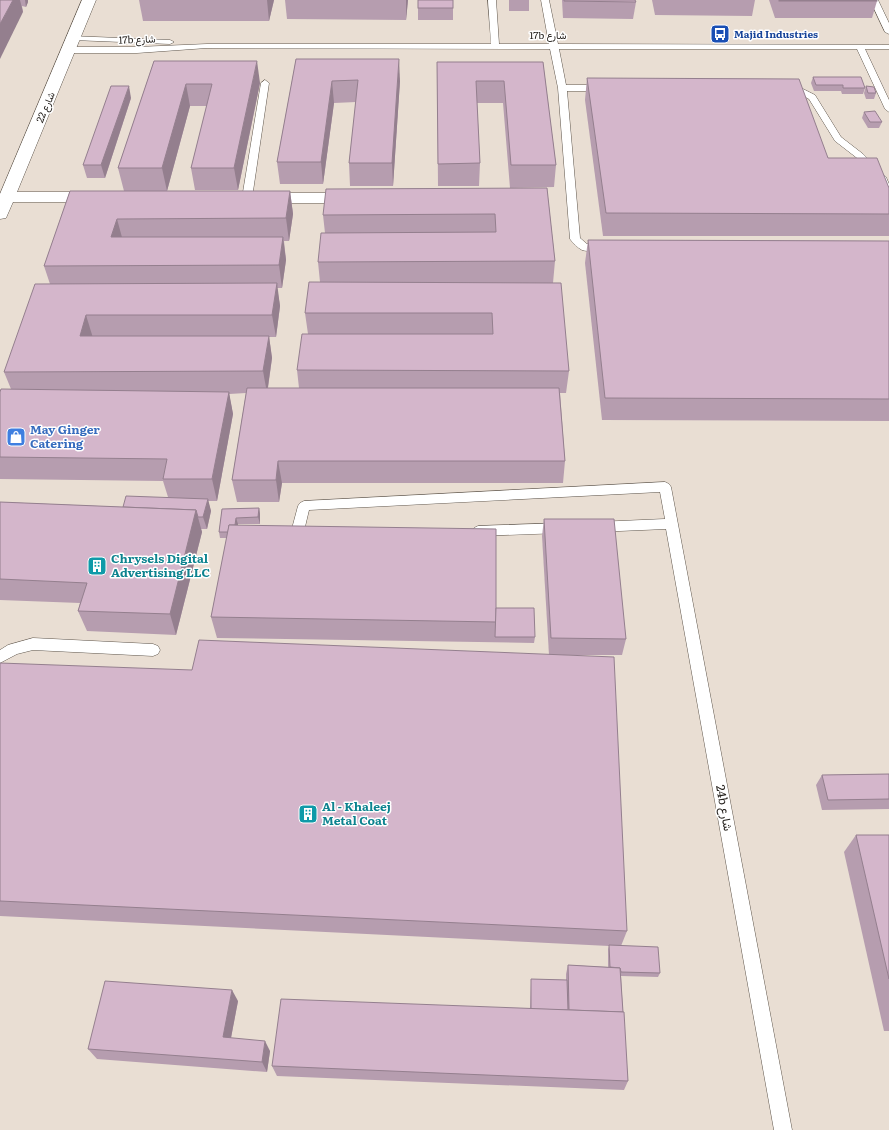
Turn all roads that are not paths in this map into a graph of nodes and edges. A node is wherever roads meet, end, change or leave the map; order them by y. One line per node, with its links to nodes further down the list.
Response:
1 (89, 0): 6 (street, شارع 22)
2 (492, 0): 8 (lane)
3 (545, 0): 9 (lane)
4 (874, 0): 5 (lane)
5 (889, 32)
6 (70, 44): 7 (lane, 17b شارع); 7 (lane, 17b شارع); 17 (street, شارع 22)
7 (207, 46): 8 (lane, 17b شارع)
8 (495, 46): 9 (lane, 17b شارع)
9 (553, 46): 10 (lane, 17b شارع); 13 (lane)
10 (860, 47): 11 (lane, 17b شارع); 16 (lane)
11 (889, 47)
12 (265, 83): 19 (lane)
13 (562, 88): 14 (lane); 23 (lane)
14 (609, 88)
15 (776, 90): 21 (lane)
16 (889, 109)
17 (8, 197): 18 (street); 22 (street, شارع 22)
18 (111, 197)
19 (239, 198): 20 (street)
20 (366, 198)
21 (889, 202)
22 (0, 214)
23 (616, 247)
24 (672, 524): 25 (lane); 28 (lane, 24b شارع); 31 (lane, 24b شارع)
25 (586, 527)
26 (570, 528): 27 (lane)
27 (468, 531)
28 (319, 536)
29 (153, 650): 30 (lane)
30 (3, 663)
31 (783, 1130)

